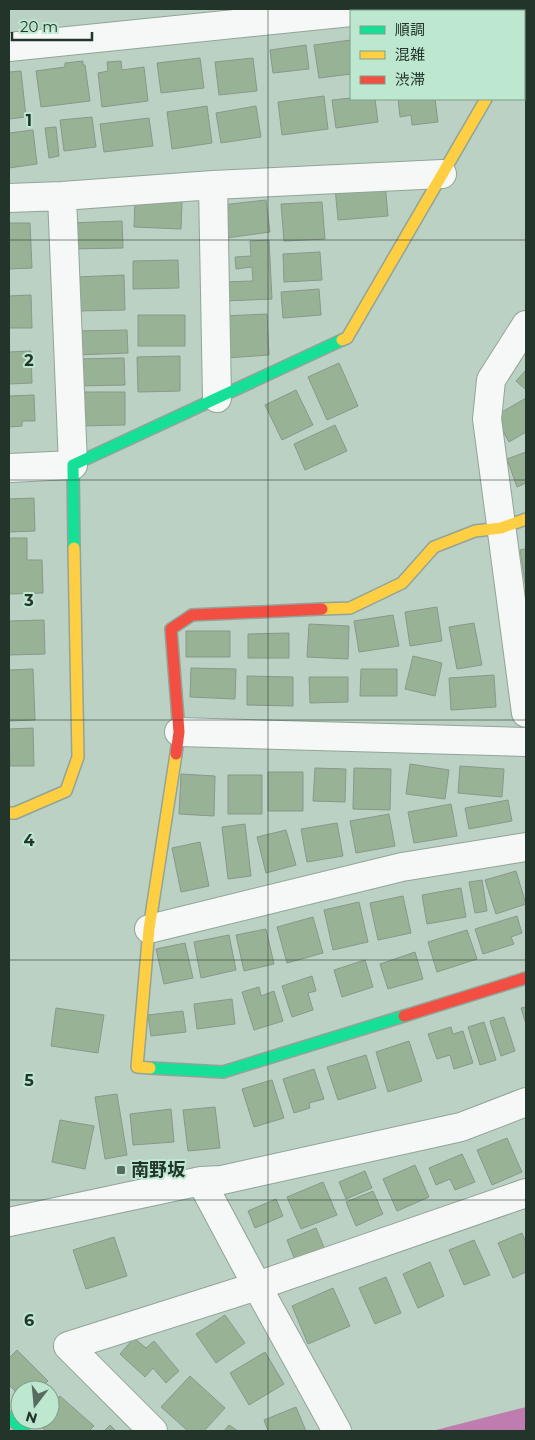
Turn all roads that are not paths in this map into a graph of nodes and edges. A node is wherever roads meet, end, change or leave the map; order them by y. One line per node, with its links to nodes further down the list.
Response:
1 (350, 12): 2 (street)
2 (9, 47)
3 (485, 100): 4 (street)
4 (442, 174): 5 (street); 9 (street)
5 (213, 185): 6 (street); 9 (street)
6 (62, 196): 7 (street); 10 (street)
7 (9, 198)
8 (526, 325): 13 (street)
9 (217, 398): 10 (street)
10 (73, 465): 11 (street); 17 (street)
11 (9, 468)
12 (526, 519): 13 (street)
13 (501, 528): 14 (street); 15 (street)
14 (526, 713)
15 (179, 732): 16 (street); 19 (street)
16 (526, 742)
17 (9, 813)
18 (526, 847): 19 (street)
19 (149, 929): 20 (street)
20 (526, 978)
21 (526, 1102): 22 (street)
22 (201, 1181): 24 (street); 25 (street)
23 (526, 1193): 25 (street)
24 (9, 1222)
25 (257, 1286): 28 (street); 29 (street)
26 (9, 1417): 27 (street)
27 (24, 1431)
28 (152, 1431)
29 (337, 1431)

